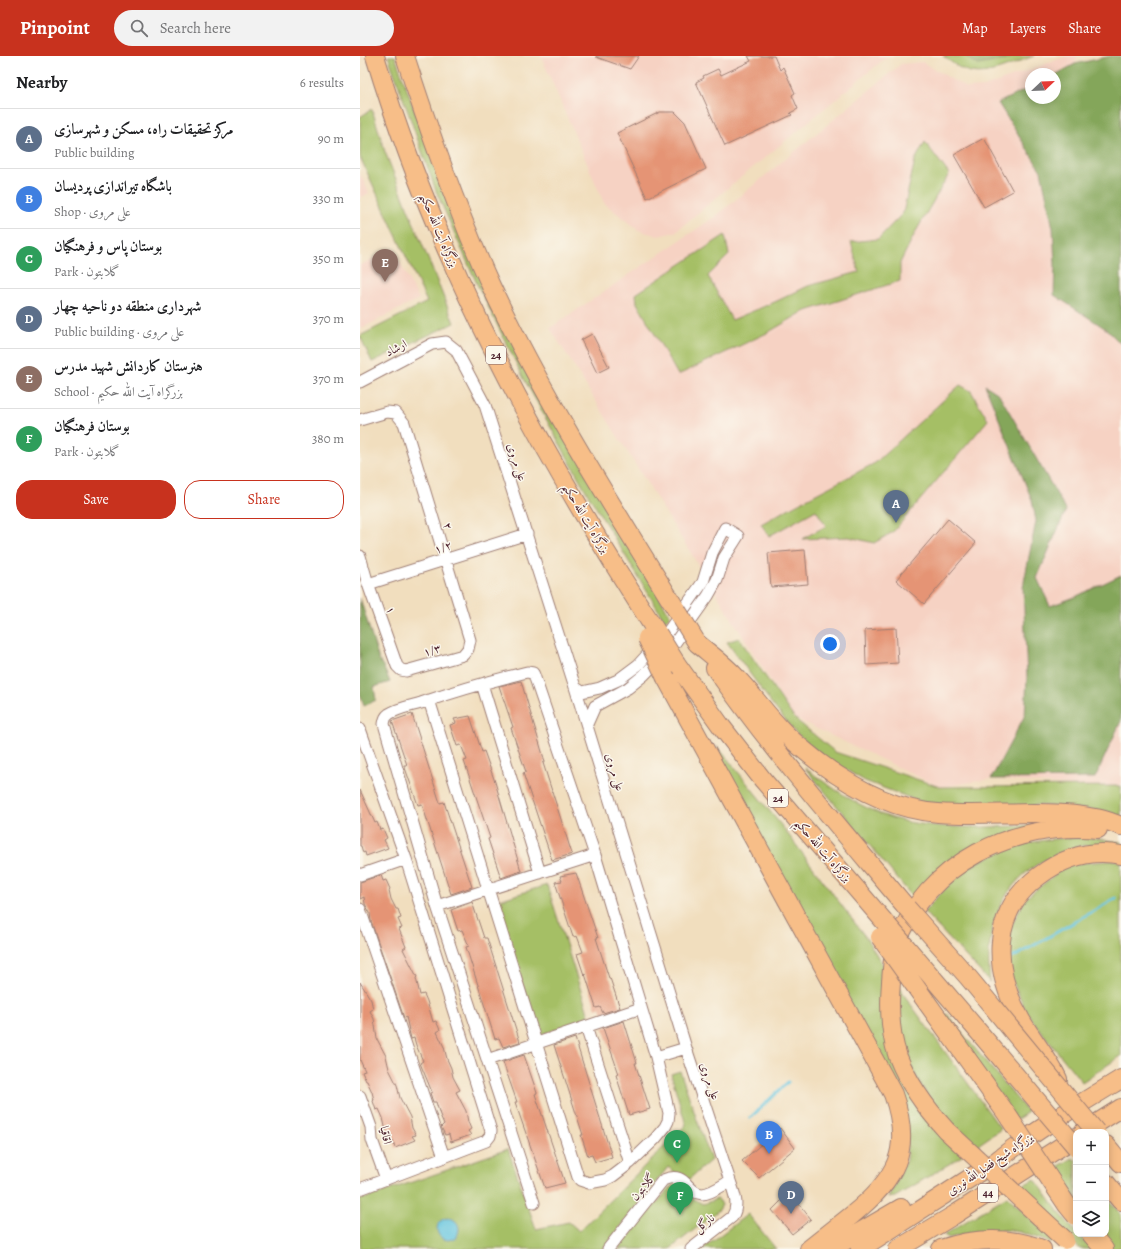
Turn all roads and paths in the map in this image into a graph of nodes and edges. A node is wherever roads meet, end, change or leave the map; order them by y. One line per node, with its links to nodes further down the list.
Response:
1 (375, 56): 12 (highway, بزرگراه آیت الله حکیم / 24)
2 (405, 56): 13 (highway, 24, bridge)
3 (446, 342): 4 (street, ارشاد); 6 (street, علی مروی)
4 (360, 382)
5 (360, 420): 10 (street, ۲)
6 (527, 534): 10 (street, ۱/۲); 17 (street, علی مروی)
7 (712, 553): 9 (street); 9 (street); 17 (street)
8 (360, 556): 11 (street, ۱)
9 (724, 558): 19 (street)
10 (445, 560): 11 (street, ۱/۲); 14 (street, ۲)
11 (368, 584): 15 (street, ۱)
12 (652, 636): 31 (highway, بزرگراه آیت الله حکیم / 24, bridge); 67 (highway, bridge)
13 (697, 643): 21 (highway); 41 (highway, 24, bridge)
14 (468, 649): 15 (street, ۱/۳)
15 (401, 670)
16 (482, 684): 18 (street); 23 (street); 26 (street)
17 (575, 687): 19 (street, علی مروی)
18 (429, 700): 28 (street); 29 (street)
19 (587, 724): 35 (street, علی مروی)
20 (360, 729): 25 (street)
21 (1121, 826)
22 (1121, 832): 63 (highway, bridge)
23 (595, 855): 26 (street); 32 (street)
24 (1121, 855): 41 (highway)
25 (406, 859): 27 (street); 51 (street)
26 (540, 873): 28 (street)
27 (360, 875)
28 (488, 890): 29 (street); 34 (street)
29 (437, 906): 37 (street)
30 (360, 909): 51 (street)
31 (884, 932): 46 (highway, bridge); 60 (highway, bridge)
32 (641, 1008): 33 (street); 36 (street)
33 (586, 1027): 34 (street); 52 (street)
34 (536, 1043): 37 (street); 52 (street)
35 (686, 1048): 36 (street); 55 (street, علی مروی)
36 (656, 1057): 52 (street)
37 (487, 1060): 59 (street)
38 (1121, 1065): 41 (highway)
39 (1121, 1079): 41 (highway, بزرگراه شیخ فضل‌الله نوری / 44)
40 (360, 1096): 54 (street, اقاقیا)
41 (1067, 1103): 44 (highway, 24, bridge); 47 (highway, بزرگراه شیخ فضل‌الله نوری / 44)
42 (1118, 1110): 43 (highway)
43 (1088, 1129)
44 (1093, 1129)
45 (1073, 1139): 70 (highway, بزرگراه شیخ فضل‌الله نوری / 44)
46 (1073, 1143)
47 (1014, 1147): 68 (highway); 69 (highway, بزرگراه شیخ فضل‌الله نوری / 44)
48 (1109, 1147): 50 (highway)
49 (1109, 1149): 53 (highway)
50 (1121, 1156)
51 (444, 1157): 54 (street)
52 (630, 1163)
53 (1121, 1163)
54 (386, 1179): 57 (street)
55 (730, 1181): 61 (street, علی مروی); 65 (street, گلابتون)
56 (1109, 1187): 58 (highway)
57 (360, 1189)
58 (1121, 1201)
59 (534, 1203)
60 (1073, 1212)
61 (732, 1217): 66 (street, نارگل)
62 (1094, 1237): 72 (highway)
63 (1069, 1245)
64 (1040, 1248): 71 (highway)
65 (608, 1249)
66 (691, 1249)
67 (809, 1249)
68 (831, 1249)
69 (860, 1249)
70 (898, 1249)
71 (941, 1249)
72 (1104, 1249)

